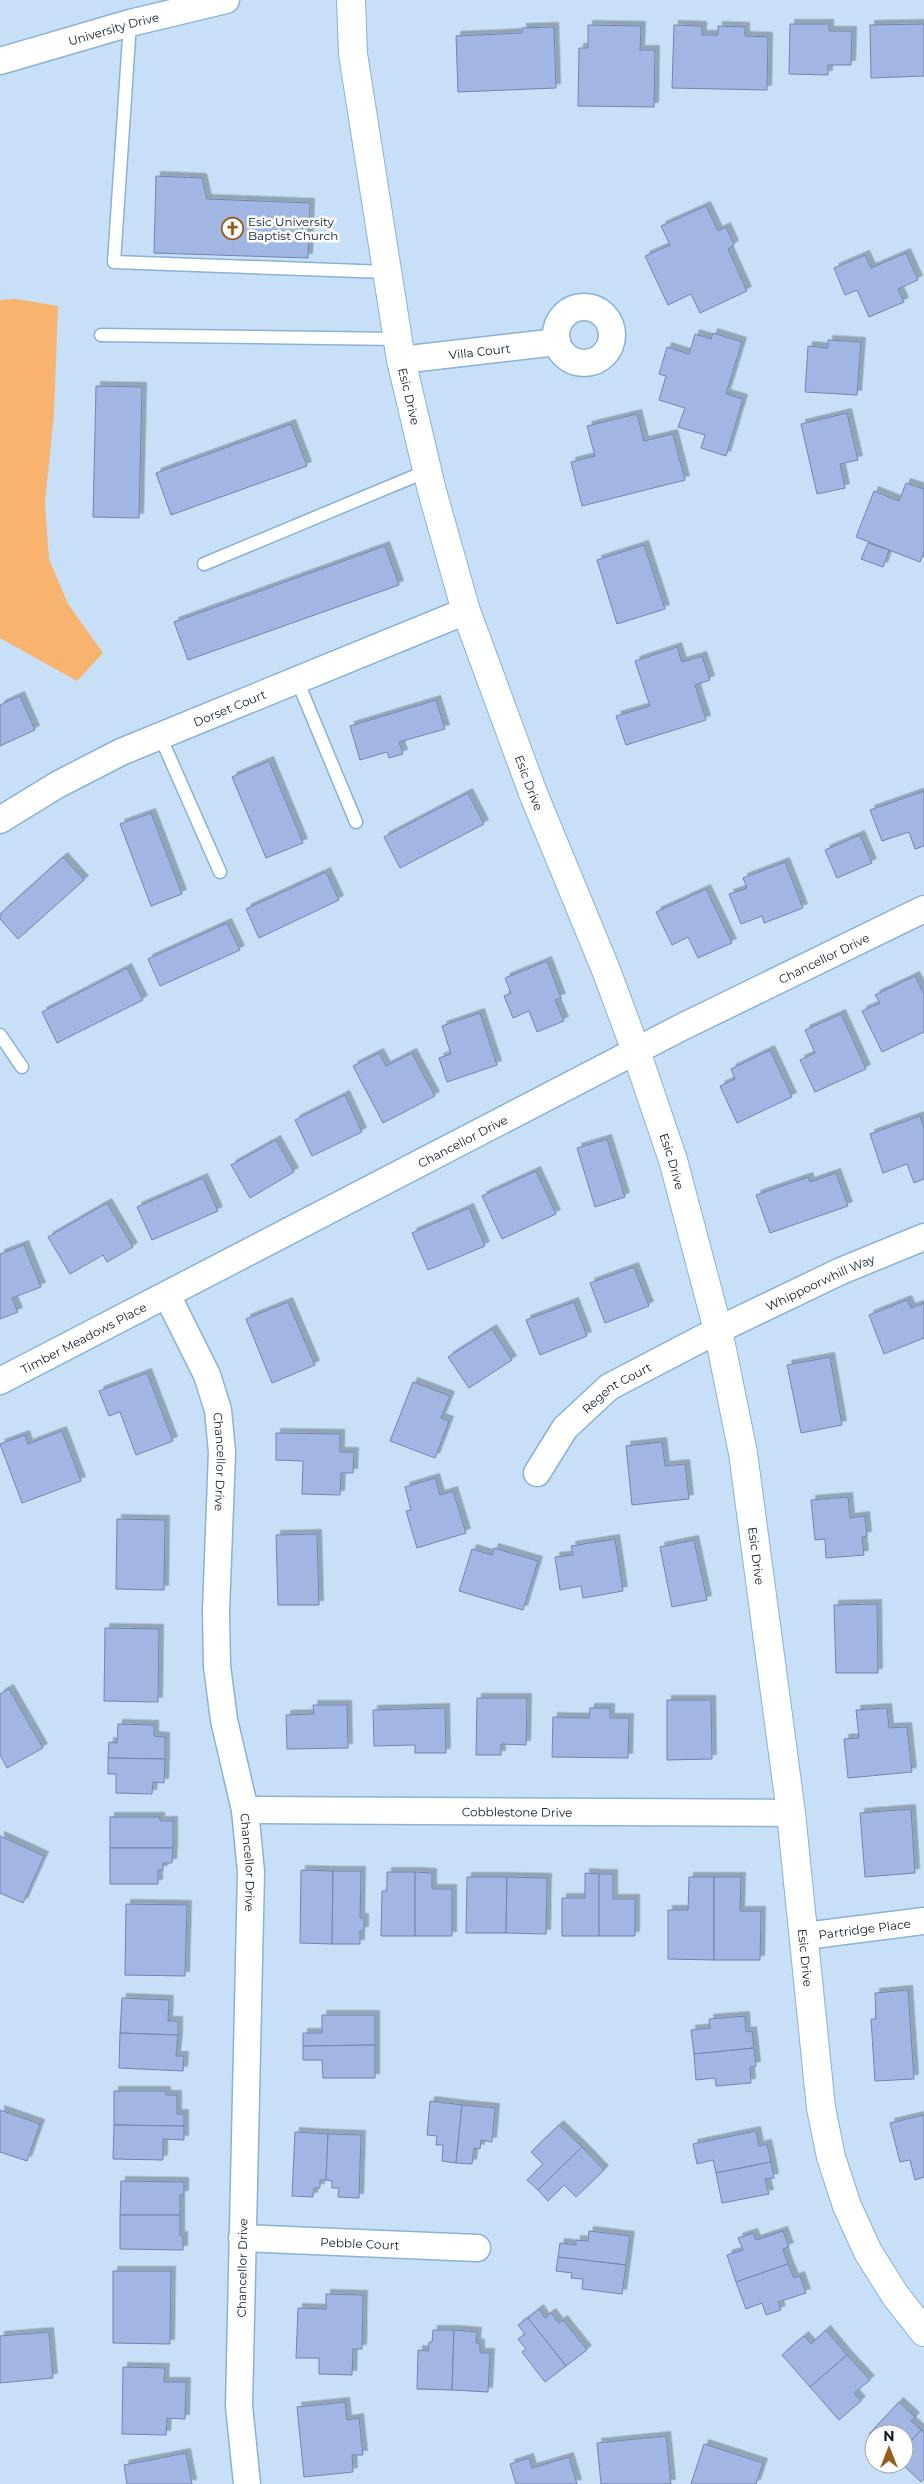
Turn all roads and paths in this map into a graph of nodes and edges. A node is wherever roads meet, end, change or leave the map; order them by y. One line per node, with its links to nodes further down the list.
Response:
1 (226, 0): 3 (street, University Drive)
2 (351, 0): 5 (street, Esic Drive)
3 (130, 23): 4 (street, University Drive); 5 (lane)
4 (0, 61)
5 (387, 272): 8 (street, Esic Drive)
6 (101, 335): 8 (lane)
7 (557, 342): 8 (street, Villa Court)
8 (400, 350): 9 (street, Esic Drive)
9 (427, 471): 10 (lane); 11 (street, Esic Drive)
10 (204, 564)
11 (466, 611): 12 (street, Dorset Court); 19 (street, Esic Drive)
12 (297, 680): 13 (street, Dorset Court); 15 (lane)
13 (160, 736): 14 (street, Dorset Court); 16 (lane)
14 (0, 820)
15 (356, 822)
16 (220, 872)
17 (924, 909): 19 (street, Chancellor Drive)
18 (0, 1035): 20 (lane)
19 (636, 1051): 22 (street, Chancellor Drive); 23 (street, Esic Drive)
20 (22, 1067)
21 (924, 1237): 23 (street, Whippoorwhill Way)
22 (168, 1296): 24 (street, Timber Meadows Place); 26 (street, Chancellor Drive)
23 (718, 1330): 25 (street, Regent Court); 27 (street, Esic Drive)
24 (0, 1381)
25 (537, 1473)
26 (245, 1810): 27 (street, Cobblestone Drive); 30 (street, Chancellor Drive)
27 (791, 1813): 29 (street, Esic Drive)
28 (924, 1921): 29 (street, Partridge Place)
29 (805, 1936): 32 (street, Esic Drive)
30 (242, 2238): 31 (street, Pebble Court); 33 (street, Chancellor Drive)
31 (477, 2248)
32 (924, 2332)
33 (247, 2484)

